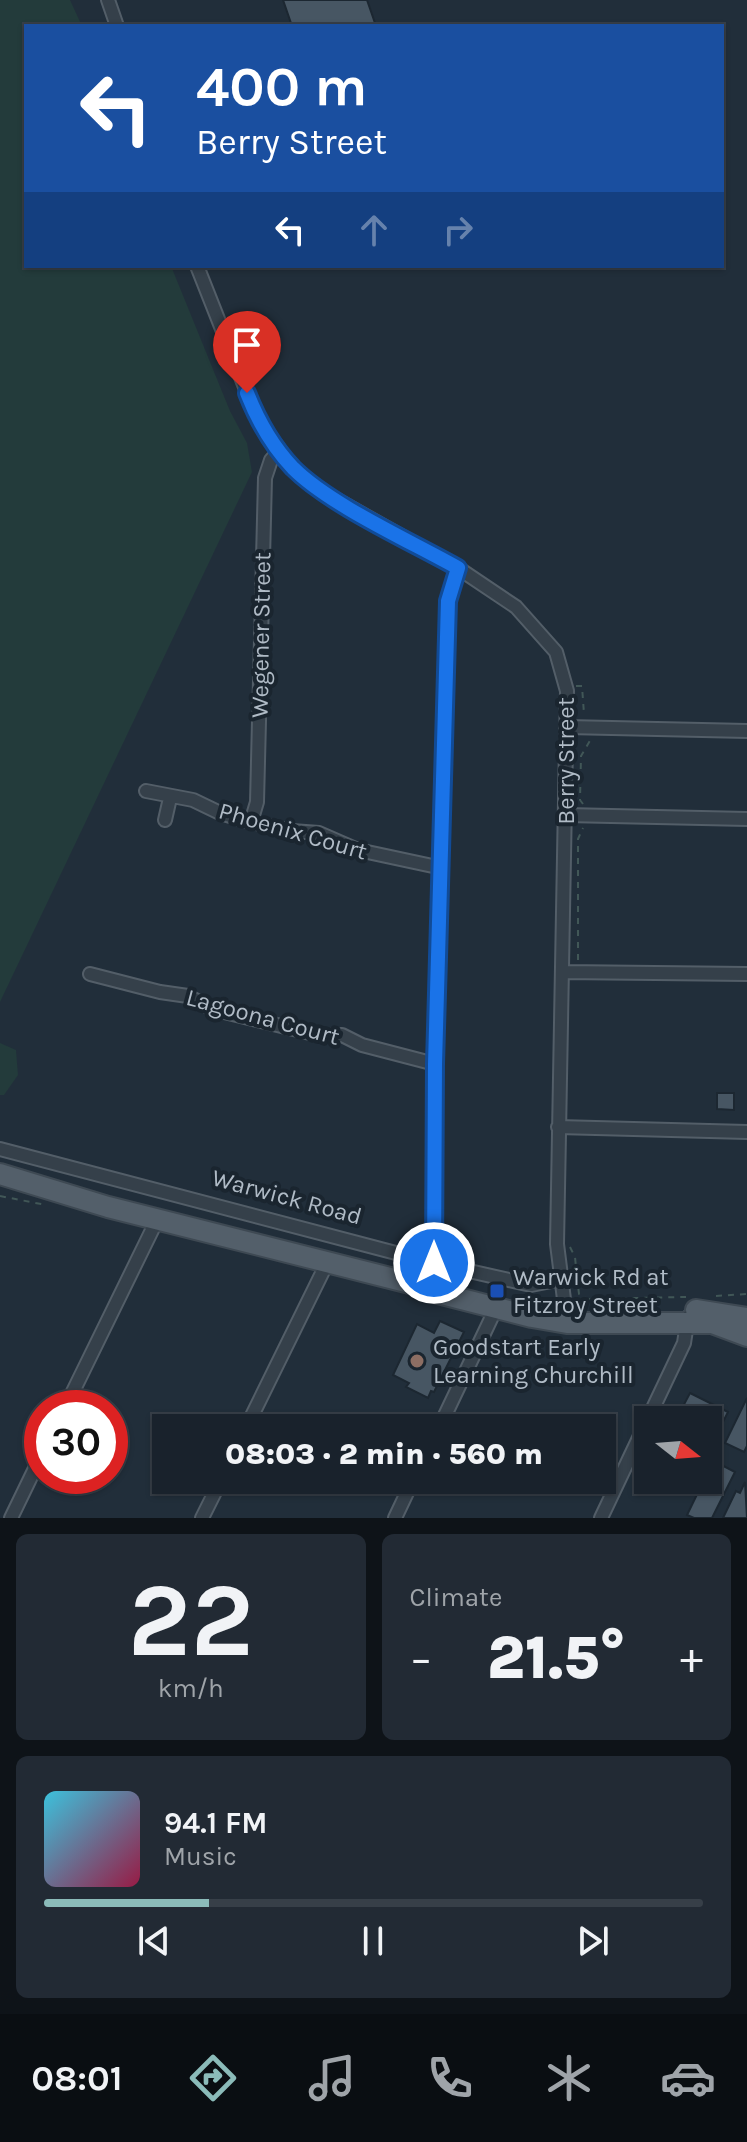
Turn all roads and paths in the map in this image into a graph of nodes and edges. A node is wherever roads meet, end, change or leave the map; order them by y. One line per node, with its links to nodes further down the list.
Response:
1 (108, 0): 2 (street)
2 (116, 24)
3 (198, 268): 4 (street, Berry Street)
4 (279, 451): 5 (street, Berry Street); 16 (street, Wegener Street)
5 (458, 568): 6 (street, Berry Street); 17 (street)
6 (565, 685): 7 (street, Berry Street); 8 (path)
7 (567, 727): 8 (street); 12 (street, Berry Street)
8 (592, 728): 9 (street); 13 (path)
9 (747, 731)
10 (146, 791): 11 (street, Phoenix Court)
11 (170, 798): 15 (street); 16 (street, Phoenix Court)
12 (566, 815): 13 (street); 18 (street, Berry Street)
13 (590, 816): 14 (street); 19 (path)
14 (747, 819)
15 (165, 820)
16 (251, 822): 17 (street, Phoenix Court)
17 (442, 868): 22 (street)
18 (563, 972): 19 (street); 23 (street, Berry Street)
19 (577, 973): 21 (street)
20 (90, 974): 22 (street, Lagoona Court)
21 (747, 974)
22 (435, 1064): 32 (street)
23 (558, 1127): 24 (street); 34 (street, Berry Street)
24 (747, 1132)
25 (0, 1149): 32 (street, Warwick Road)
26 (0, 1174): 28 (main road)
27 (0, 1185): 28 (main road)
28 (108, 1207): 29 (main road)
29 (157, 1220): 31 (main road); 42 (street)
30 (569, 1246): 33 (path)
31 (327, 1263): 37 (main road); 43 (street)
32 (434, 1263): 34 (street, Warwick Road)
33 (576, 1269): 34 (path); 38 (path)
34 (564, 1274): 39 (street, Berry Street)
35 (747, 1294): 36 (path)
36 (717, 1296)
37 (498, 1304): 39 (main road); 44 (street)
38 (689, 1309): 39 (main road); 40 (main road); 41 (main road); 51 (street)
39 (567, 1317)
40 (747, 1318)
41 (747, 1336)
42 (74, 1390)
43 (253, 1414)
44 (446, 1414)
45 (24, 1491): 48 (street)
46 (214, 1494): 49 (street)
47 (406, 1494): 50 (street)
48 (11, 1518)
49 (202, 1518)
50 (395, 1518)
51 (601, 1518)

